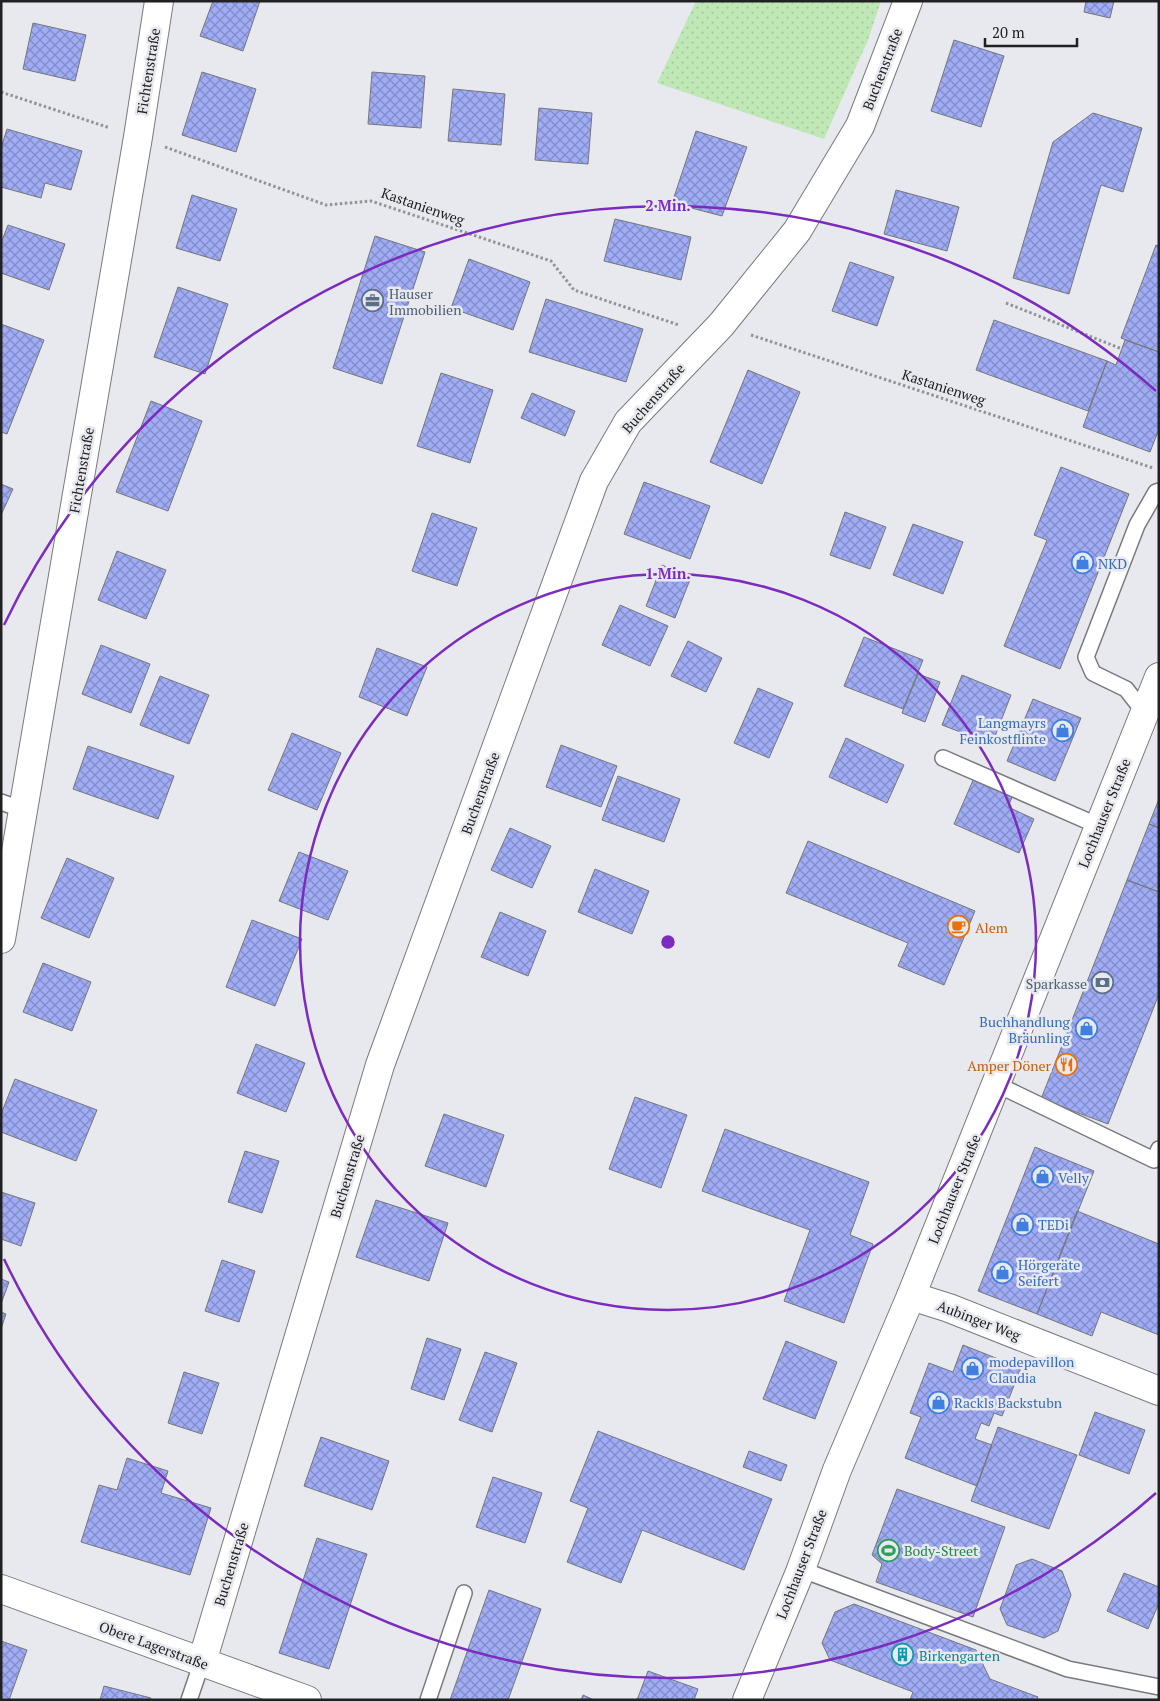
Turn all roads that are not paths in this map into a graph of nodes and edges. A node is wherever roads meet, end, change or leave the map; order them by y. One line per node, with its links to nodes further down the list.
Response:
1 (159, 1): 7 (street, Fichtenstraße)
2 (908, 1): 17 (street, Buchenstraße)
3 (1159, 492): 5 (lane)
4 (1159, 676): 5 (street, Lochhauser Straße)
5 (1152, 715): 8 (street, Lochhauser Straße)
6 (943, 758): 8 (lane)
7 (12, 806): 9 (street, Fichtenstraße)
8 (1099, 826): 10 (street, Lochhauser Straße)
9 (2, 932)
10 (996, 1084): 11 (lane); 12 (street, Lochhauser Straße)
11 (1159, 1149)
12 (911, 1296): 13 (street, Aubinger Weg); 14 (street, Lochhauser Straße)
13 (1159, 1391)
14 (800, 1569): 18 (lane); 22 (street, Lochhauser Straße)
15 (1, 1589): 17 (street, Obere Lagerstraße)
16 (464, 1593): 21 (lane)
17 (202, 1662): 19 (lane); 20 (street, Obere Lagerstraße)
18 (1159, 1687)
19 (188, 1700)
20 (307, 1700)
21 (428, 1700)
22 (747, 1700)

